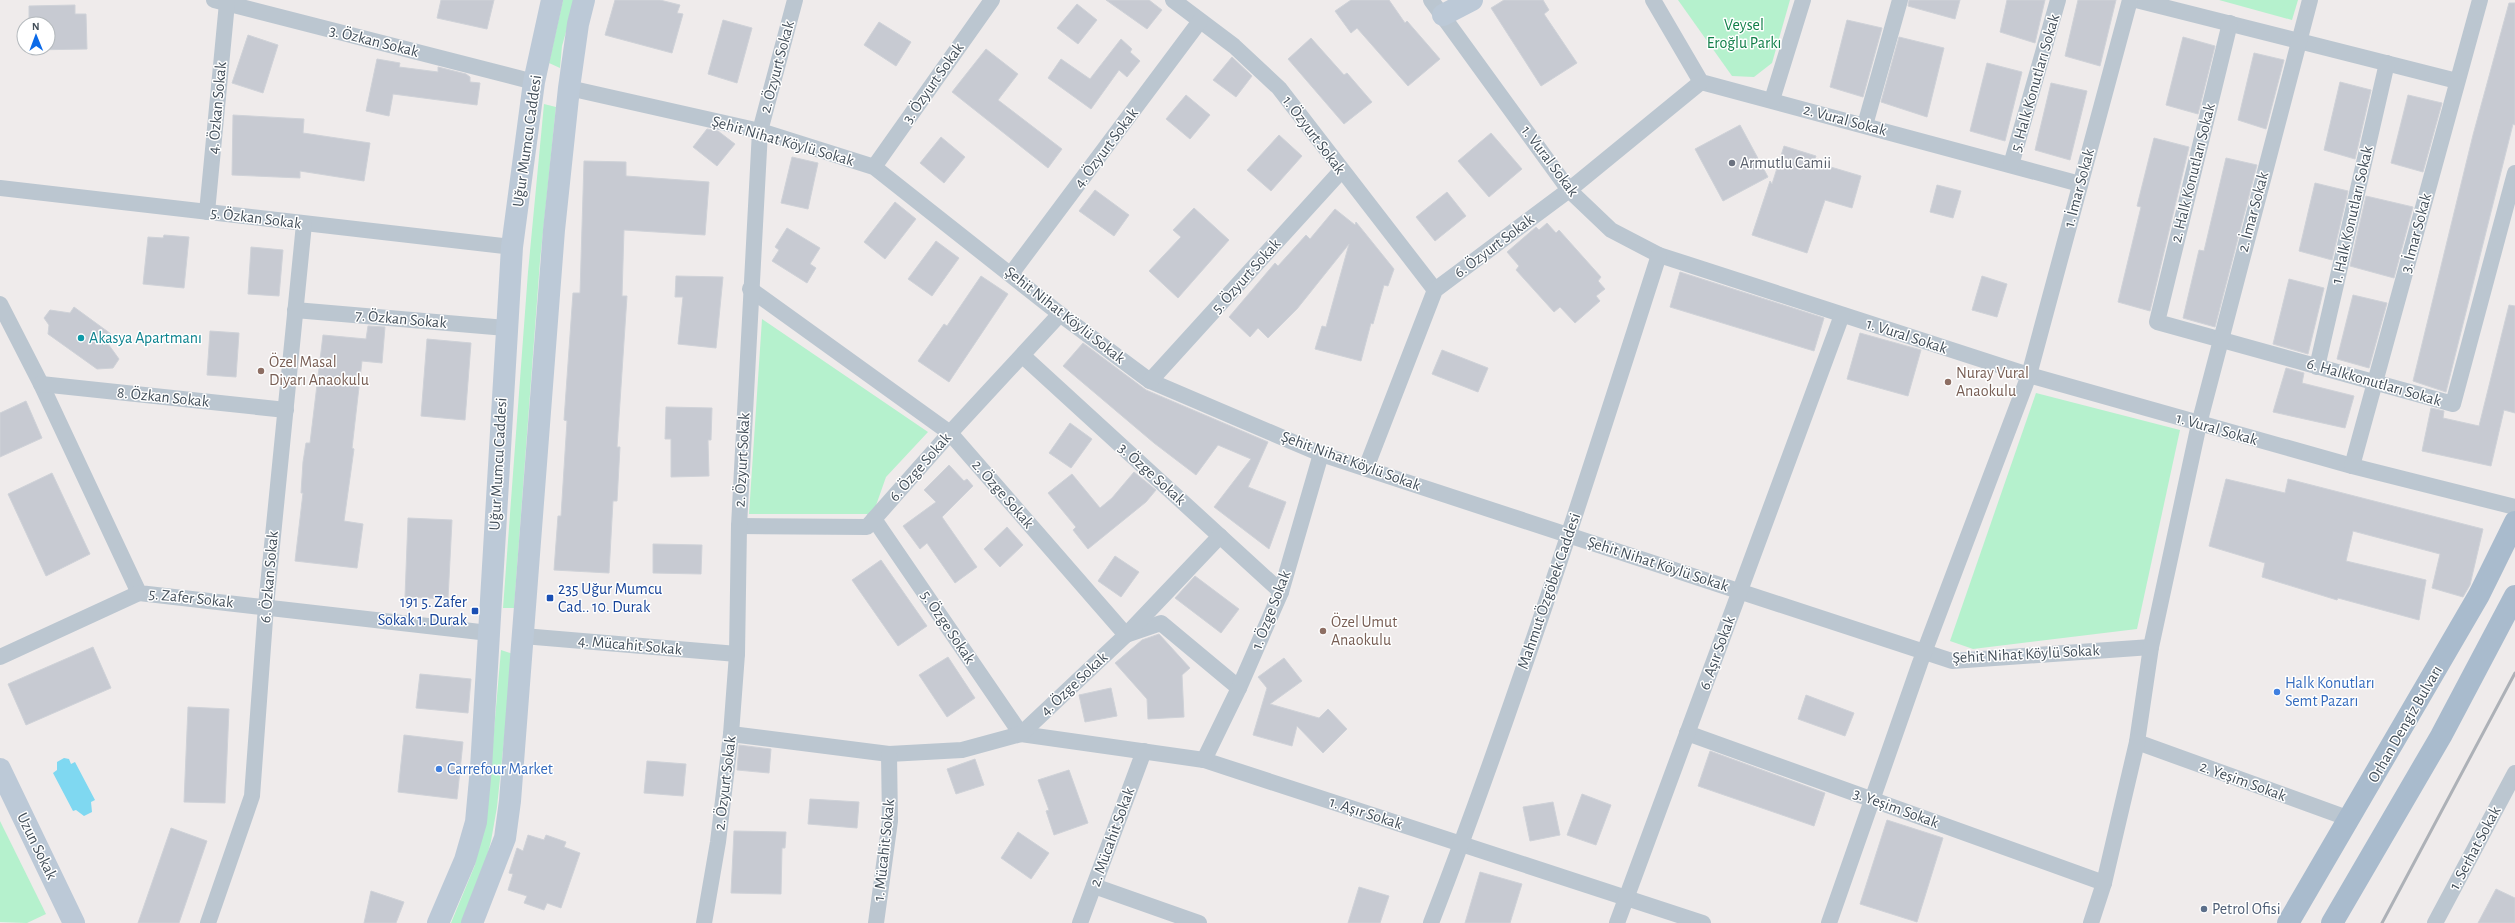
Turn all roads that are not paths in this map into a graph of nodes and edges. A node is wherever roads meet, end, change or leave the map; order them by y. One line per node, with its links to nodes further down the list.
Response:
1 (552, 0): 22 (street, Uğur Mumcu Caddesi)
2 (584, 0): 24 (street)
3 (795, 0): 27 (street, 2. Özyurt Sokak)
4 (992, 0): 29 (street, 3. Özyurt Sokak)
5 (1173, 0): 17 (street, 1. Özyurt Sokak)
6 (1472, 0): 16 (street)
7 (1653, 0): 23 (street)
8 (1803, 0): 25 (street)
9 (1900, 0): 26 (street)
10 (2058, 0): 28 (street, 5. Halk Konutları Sokak)
11 (2130, 0): 32 (street, 1. İmar Sokak)
12 (2136, 0): 18 (street)
13 (2310, 0): 19 (street, 2. İmar Sokak)
14 (2480, 0): 21 (street, 3. İmar Sokak)
15 (221, 2): 22 (street, 3. Özkan Sokak); 35 (street, 4. Özkan Sokak)
16 (1437, 8): 34 (street, 1. Vural Sokak)
17 (1200, 21): 30 (street, 1. Özyurt Sokak); 39 (street, 4. Özyurt Sokak)
18 (2230, 24): 19 (street); 46 (street, 2. Halk Konutları Sokak)
19 (2299, 41): 20 (street); 49 (street, 2. İmar Sokak)
20 (2387, 63): 21 (street); 51 (street, 1. Halk Konutları Sokak)
21 (2457, 81): 54 (street, 3. İmar Sokak)
22 (534, 82): 24 (street); 37 (street, Uğur Mumcu Caddesi)
23 (1701, 82): 25 (street, 2. Vural Sokak); 34 (street, 6. Özyurt Sokak)
24 (569, 88): 27 (street, Şehit Nihat Köylü Sokak); 74 (street)
25 (1772, 100): 26 (street, 2. Vural Sokak)
26 (1865, 125): 28 (street, 2. Vural Sokak)
27 (760, 131): 29 (street, Şehit Nihat Köylü Sokak); 40 (street, 2. Özyurt Sokak)
28 (2011, 165): 32 (street, 2. Vural Sokak)
29 (874, 167): 39 (street, Şehit Nihat Köylü Sokak)
30 (1341, 171): 41 (street, 1. Özyurt Sokak); 53 (street, 5. Özyurt Sokak)
31 (2515, 173): 54 (street, 6. Halkkonutları Sokak)
32 (2080, 184): 52 (street, 1. İmar Sokak)
33 (0, 188): 35 (street, 5. Özkan Sokak)
34 (1569, 190): 38 (street, 1. Vural Sokak); 41 (street, 6. Özyurt Sokak)
35 (207, 212): 36 (street, 5. Özkan Sokak)
36 (304, 224): 37 (street, 5. Özkan Sokak); 43 (street, 6. Özkan Sokak)
37 (512, 248): 48 (street, Uğur Mumcu Caddesi)
38 (1659, 256): 45 (street, 1. Vural Sokak); 66 (street, Mahmut Özgöbek Caddesi)
39 (1011, 274): 44 (street, Şehit Nihat Köylü Sokak)
40 (750, 289): 58 (street, 2. Özge Sokak); 65 (street, 2. Özyurt Sokak)
41 (1435, 290): 61 (street)
42 (0, 304): 47 (street, 5. Zafer Sokak)
43 (295, 310): 48 (street, 7. Özkan Sokak); 56 (street, 6. Özkan Sokak)
44 (1060, 314): 50 (street, 6. Özge Sokak); 53 (street, Şehit Nihat Köylü Sokak)
45 (1842, 315): 52 (street, 1. Vural Sokak); 68 (street, 6. Aşır Sokak)
46 (2157, 322): 49 (street, 6. Halkkonutları Sokak)
47 (4, 323): 55 (street, 5. Zafer Sokak)
48 (506, 328): 73 (street, Uğur Mumcu Caddesi)
49 (2220, 339): 51 (street, 6. Halkkonutları Sokak); 57 (street, 2. İmar Sokak)
50 (1023, 356): 58 (street, 6. Özge Sokak); 67 (street, 3. Özge Sokak)
51 (2317, 367): 54 (street, 6. Halkkonutları Sokak)
52 (2029, 376): 57 (street, 1. Vural Sokak); 77 (street, 1. İmar Sokak)
53 (1150, 380): 59 (street, Şehit Nihat Köylü Sokak)
54 (2375, 383): 60 (street, 3. İmar Sokak)
55 (41, 384): 56 (street, 8. Özkan Sokak); 70 (street, 5. Zafer Sokak)
56 (286, 410): 72 (street, 6. Özkan Sokak)
57 (2199, 424): 60 (street, 1. Vural Sokak); 76 (street, 2. İmar Sokak)
58 (950, 433): 63 (street, 6. Özge Sokak); 75 (street, 2. Özge Sokak)
59 (1321, 454): 61 (street, Şehit Nihat Köylü Sokak); 69 (street, 1. Özge Sokak)
60 (2352, 466): 62 (street, 1. Vural Sokak)
61 (1366, 468): 66 (street, Şehit Nihat Köylü Sokak)
62 (2515, 507)
63 (874, 519): 65 (street, 6. Özge Sokak); 83 (street, 5. Özge Sokak)
64 (2515, 522): 91 (main road, Orhan Dengiz Bulvarı)
65 (739, 526): 78 (street, 2. Özyurt Sokak)
66 (1570, 535): 68 (street, Şehit Nihat Köylü Sokak); 92 (street, Mahmut Özgöbek Caddesi)
67 (1220, 536): 69 (street, 3. Özge Sokak); 75 (street, 4. Özge Sokak)
68 (1740, 590): 77 (street, Şehit Nihat Köylü Sokak); 81 (street, 6. Aşır Sokak)
69 (1281, 592): 80 (street, 1. Özge Sokak)
70 (139, 593): 72 (street, 5. Zafer Sokak); 79 (street)
71 (2515, 596): 110 (main road)
72 (266, 606): 73 (street, 5. Zafer Sokak); 97 (street, 6. Özkan Sokak)
73 (489, 633): 74 (street); 98 (street, Uğur Mumcu Caddesi)
74 (523, 636): 78 (street, 4. Mücahit Sokak); 99 (street)
75 (1126, 636): 80 (street); 83 (street, 4. Özge Sokak)
76 (2151, 646): 77 (street, Şehit Nihat Köylü Sokak); 84 (street, 2. İmar Sokak)
77 (1925, 652): 90 (street, 1. İmar Sokak)
78 (737, 654): 82 (street, 2. Özyurt Sokak)
79 (0, 657)
80 (1239, 688): 87 (street, 1. Özge Sokak)
81 (1687, 733): 90 (street, 3. Yeşim Sokak); 95 (street, 6. Aşır Sokak)
82 (731, 734): 86 (street, 4. Özge Sokak); 100 (street, 2. Özyurt Sokak)
83 (1021, 734): 85 (street, 1. Aşır Sokak); 86 (street, 4. Özge Sokak)
84 (2137, 742): 91 (street, 2. Yeşim Sokak); 93 (street, 2. İmar Sokak)
85 (1144, 751): 87 (street, 1. Aşır Sokak); 94 (street, 2. Mücahit Sokak)
86 (890, 754): 101 (street, 1. Mücahit Sokak)
87 (1204, 760): 92 (street, 1. Aşır Sokak)
88 (0, 769): 96 (street, Uzun Sokak)
89 (2515, 772): 111 (street, 1. Serhat Sokak)
90 (1872, 799): 93 (street, 3. Yeşim Sokak); 107 (street, 1. İmar Sokak)
91 (2350, 819): 109 (main road, Orhan Dengiz Bulvarı)
92 (1461, 844): 95 (street, 1. Aşır Sokak); 104 (street, Mahmut Özgöbek Caddesi)
93 (2104, 883): 108 (street, 2. İmar Sokak)
94 (1094, 886): 102 (street, 2. Mücahit Sokak); 103 (street)
95 (1626, 898): 105 (street, 6. Aşır Sokak); 106 (street, 1. Aşır Sokak)
96 (74, 923)
97 (208, 923)
98 (438, 923)
99 (472, 923)
100 (704, 923)
101 (876, 923)
102 (1080, 923)
103 (1199, 923)
104 (1431, 923)
105 (1617, 923)
106 (1703, 923)
107 (1829, 923)
108 (2091, 923)
109 (2288, 923)
110 (2332, 923)
111 (2435, 923)

